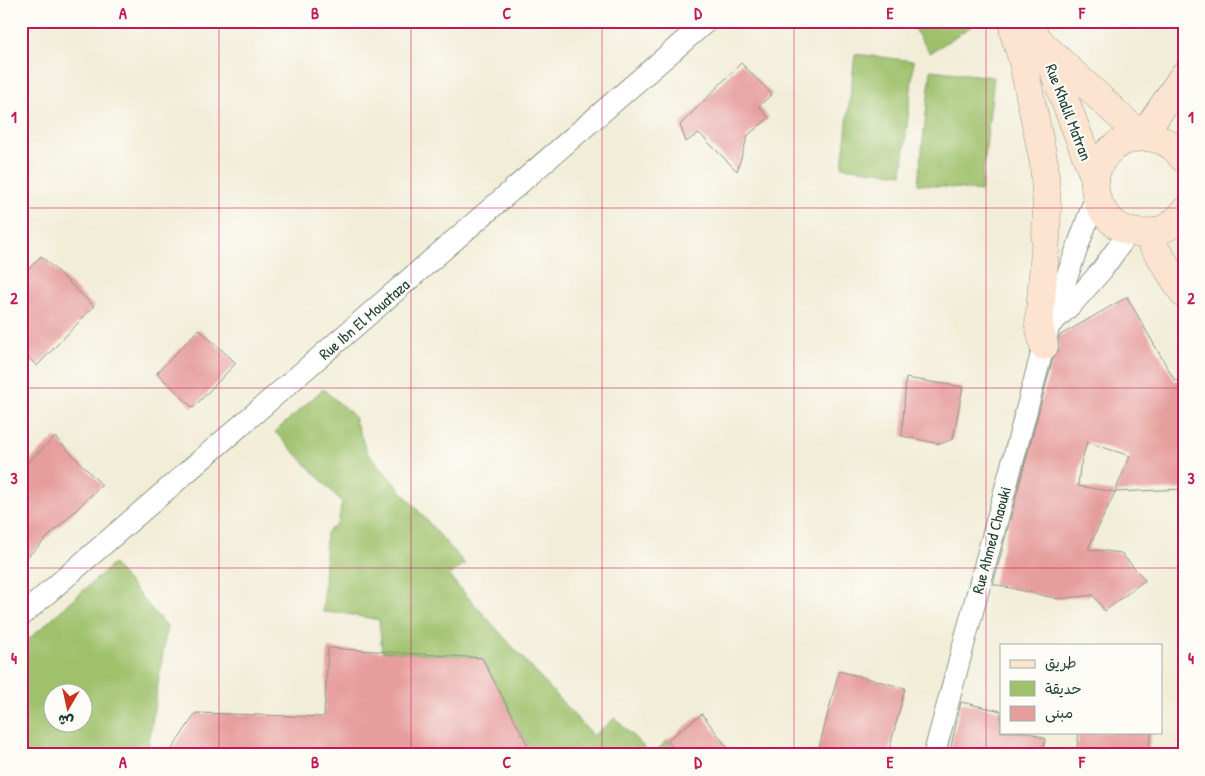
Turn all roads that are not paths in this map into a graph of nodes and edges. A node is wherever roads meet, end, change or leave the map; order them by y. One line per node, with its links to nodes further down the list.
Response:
1 (707, 21): 13 (street, Rue Ibn El Mouataza)
2 (1013, 21): 12 (street)
3 (1022, 21): 4 (street, Rue Khalil Matran)
4 (1043, 45): 6 (street, Rue Khalil Matran); 8 (street, Rue Khalil Matran)
5 (1184, 75): 6 (street)
6 (1142, 137): 7 (street); 8 (street)
7 (1184, 159)
8 (1096, 187): 10 (street, Rue Khalil Matran); 12 (street, Rue Ahmed Chaouki)
9 (1184, 212): 10 (street)
10 (1155, 233): 11 (street); 12 (street, Rue Ahmed Chaouki)
11 (1184, 294)
12 (1046, 336): 14 (street, Rue Ahmed Chaouki)
13 (21, 616)
14 (934, 755)

